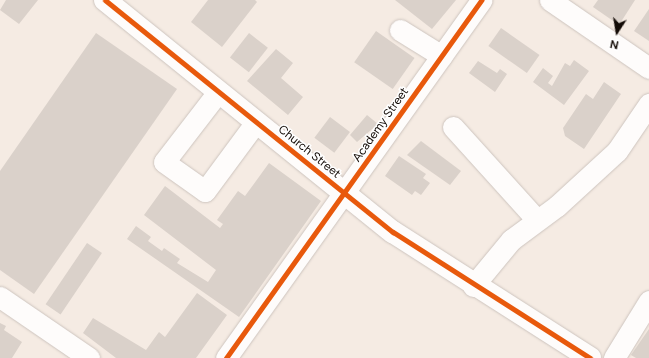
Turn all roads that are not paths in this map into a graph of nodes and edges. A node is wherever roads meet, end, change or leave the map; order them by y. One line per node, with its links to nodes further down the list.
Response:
1 (106, 0): 7 (highway, Church Street)
2 (481, 0): 5 (street, Academy Street)
3 (550, 0): 6 (street)
4 (400, 30): 5 (street)
5 (442, 56): 11 (street, Academy Street)
6 (649, 68)
7 (218, 92): 9 (highway, Church Street); 9 (street)
8 (649, 104): 12 (street)
9 (256, 122): 11 (highway, Church Street)
10 (453, 127): 12 (street)
11 (344, 194): 13 (highway, Church Street); 18 (street, Academy Street)
12 (537, 220): 13 (street)
13 (473, 286): 16 (highway, Church Street)
14 (0, 297): 17 (street)
15 (649, 301): 19 (street)
16 (576, 354)
17 (89, 358)
18 (226, 358)
19 (614, 358)

